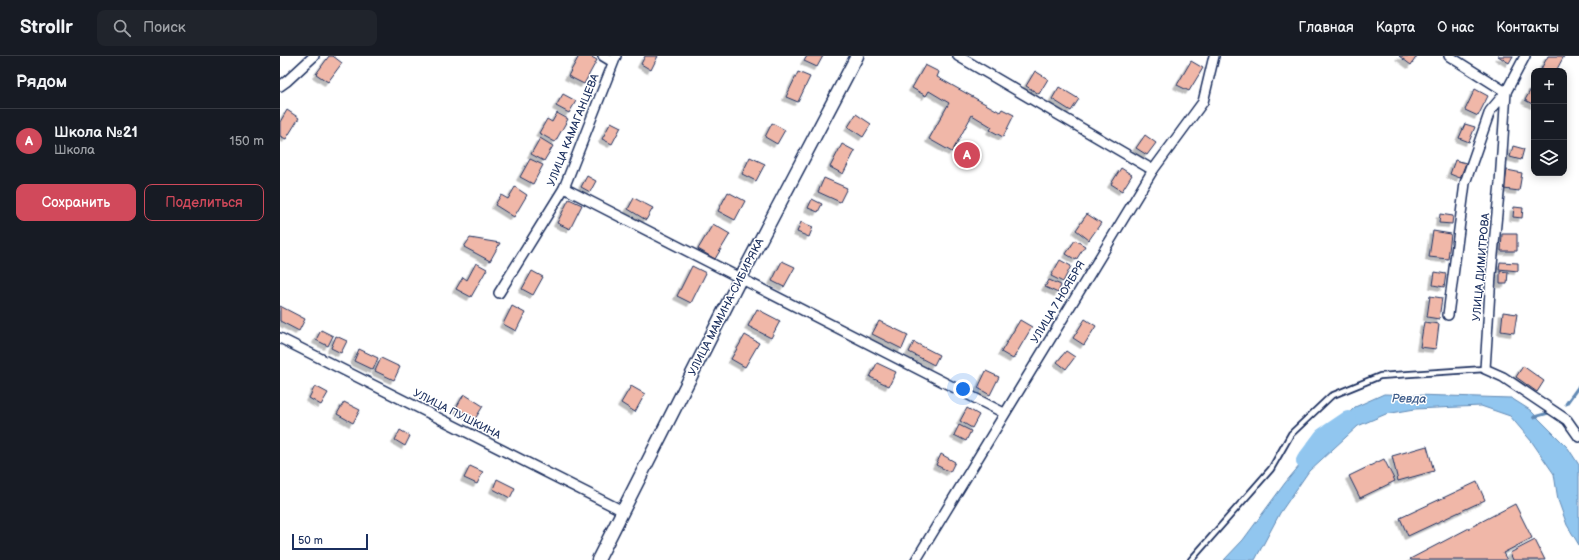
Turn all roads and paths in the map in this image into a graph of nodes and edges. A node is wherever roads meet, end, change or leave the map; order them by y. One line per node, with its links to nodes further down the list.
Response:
1 (314, 56): 9 (street)
2 (603, 56): 8 (street)
3 (857, 56): 13 (street, УЛИЦА МАМИНА-СИБИРЯКА)
4 (958, 56): 11 (street)
5 (1214, 56): 11 (street, УЛИЦА 7 НОЯБРЯ)
6 (1449, 56): 10 (street)
7 (1525, 56): 10 (street, УЛИЦА ДИМИТРОВА)
8 (615, 59): 12 (street, УЛИЦА КАМАГАНЦЕВА)
9 (280, 86)
10 (1506, 92): 15 (street); 17 (street, УЛИЦА ДИМИТРОВА)
11 (1153, 170): 18 (street, УЛИЦА 7 НОЯБРЯ)
12 (564, 188): 13 (street); 14 (street, УЛИЦА КАМАГАНЦЕВА)
13 (741, 277): 18 (street); 20 (street, УЛИЦА МАМИНА-СИБИРЯКА)
14 (499, 293)
15 (1448, 315)
16 (280, 338): 20 (street, УЛИЦА ПУШКИНА)
17 (1485, 369): 19 (street); 23 (lane)
18 (1004, 413): 22 (street, УЛИЦА 7 НОЯБРЯ)
19 (1579, 437)
20 (623, 511): 21 (street, УЛИЦА МАМИНА-СИБИРЯКА)
21 (598, 560)
22 (916, 560)
23 (1191, 560)

